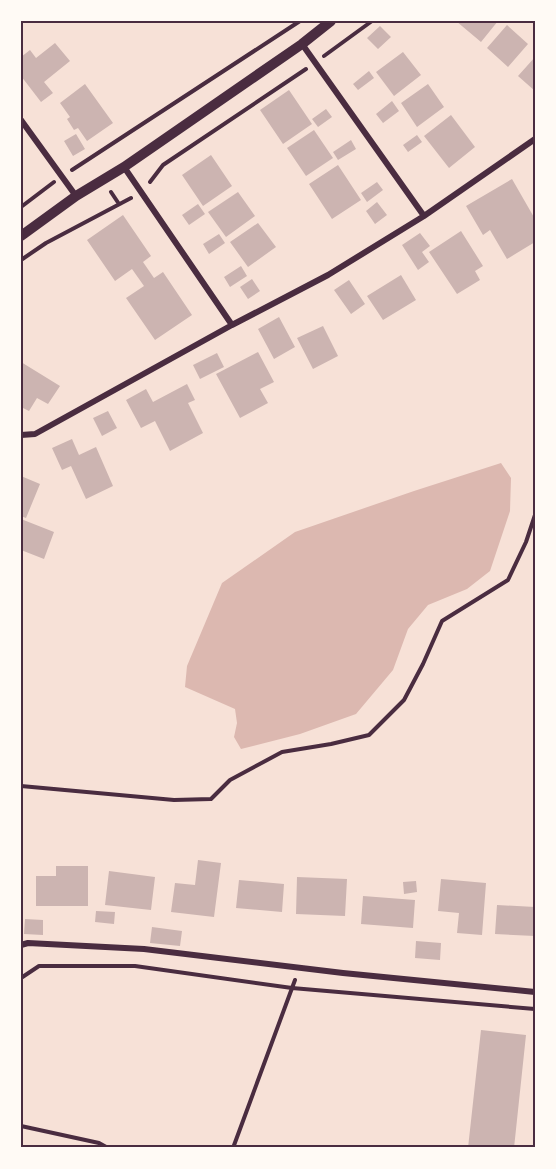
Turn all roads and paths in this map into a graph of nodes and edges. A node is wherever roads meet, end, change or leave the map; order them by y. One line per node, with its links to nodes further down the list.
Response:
1 (300, 21): 9 (path)
2 (331, 21): 4 (street)
3 (372, 21): 5 (path)
4 (302, 44): 5 (street); 8 (street)
5 (315, 63): 10 (path); 13 (street)
6 (21, 120): 9 (street)
7 (535, 139): 13 (street)
8 (124, 167): 10 (street); 11 (street)
9 (63, 176): 11 (street); 12 (path)
10 (142, 192): 15 (path); 16 (street)
11 (76, 195): 14 (street)
12 (21, 207)
13 (424, 216): 16 (street)
14 (21, 236)
15 (21, 260)
16 (232, 325): 17 (street)
17 (21, 435)
18 (535, 515): 19 (path)
19 (21, 786)
20 (21, 945): 21 (street)
21 (300, 968): 23 (path); 24 (street)
22 (21, 978): 23 (path)
23 (292, 988): 25 (path); 28 (path)
24 (535, 992)
25 (535, 1009)
26 (21, 1126): 27 (path)
27 (108, 1148)
28 (233, 1148)

